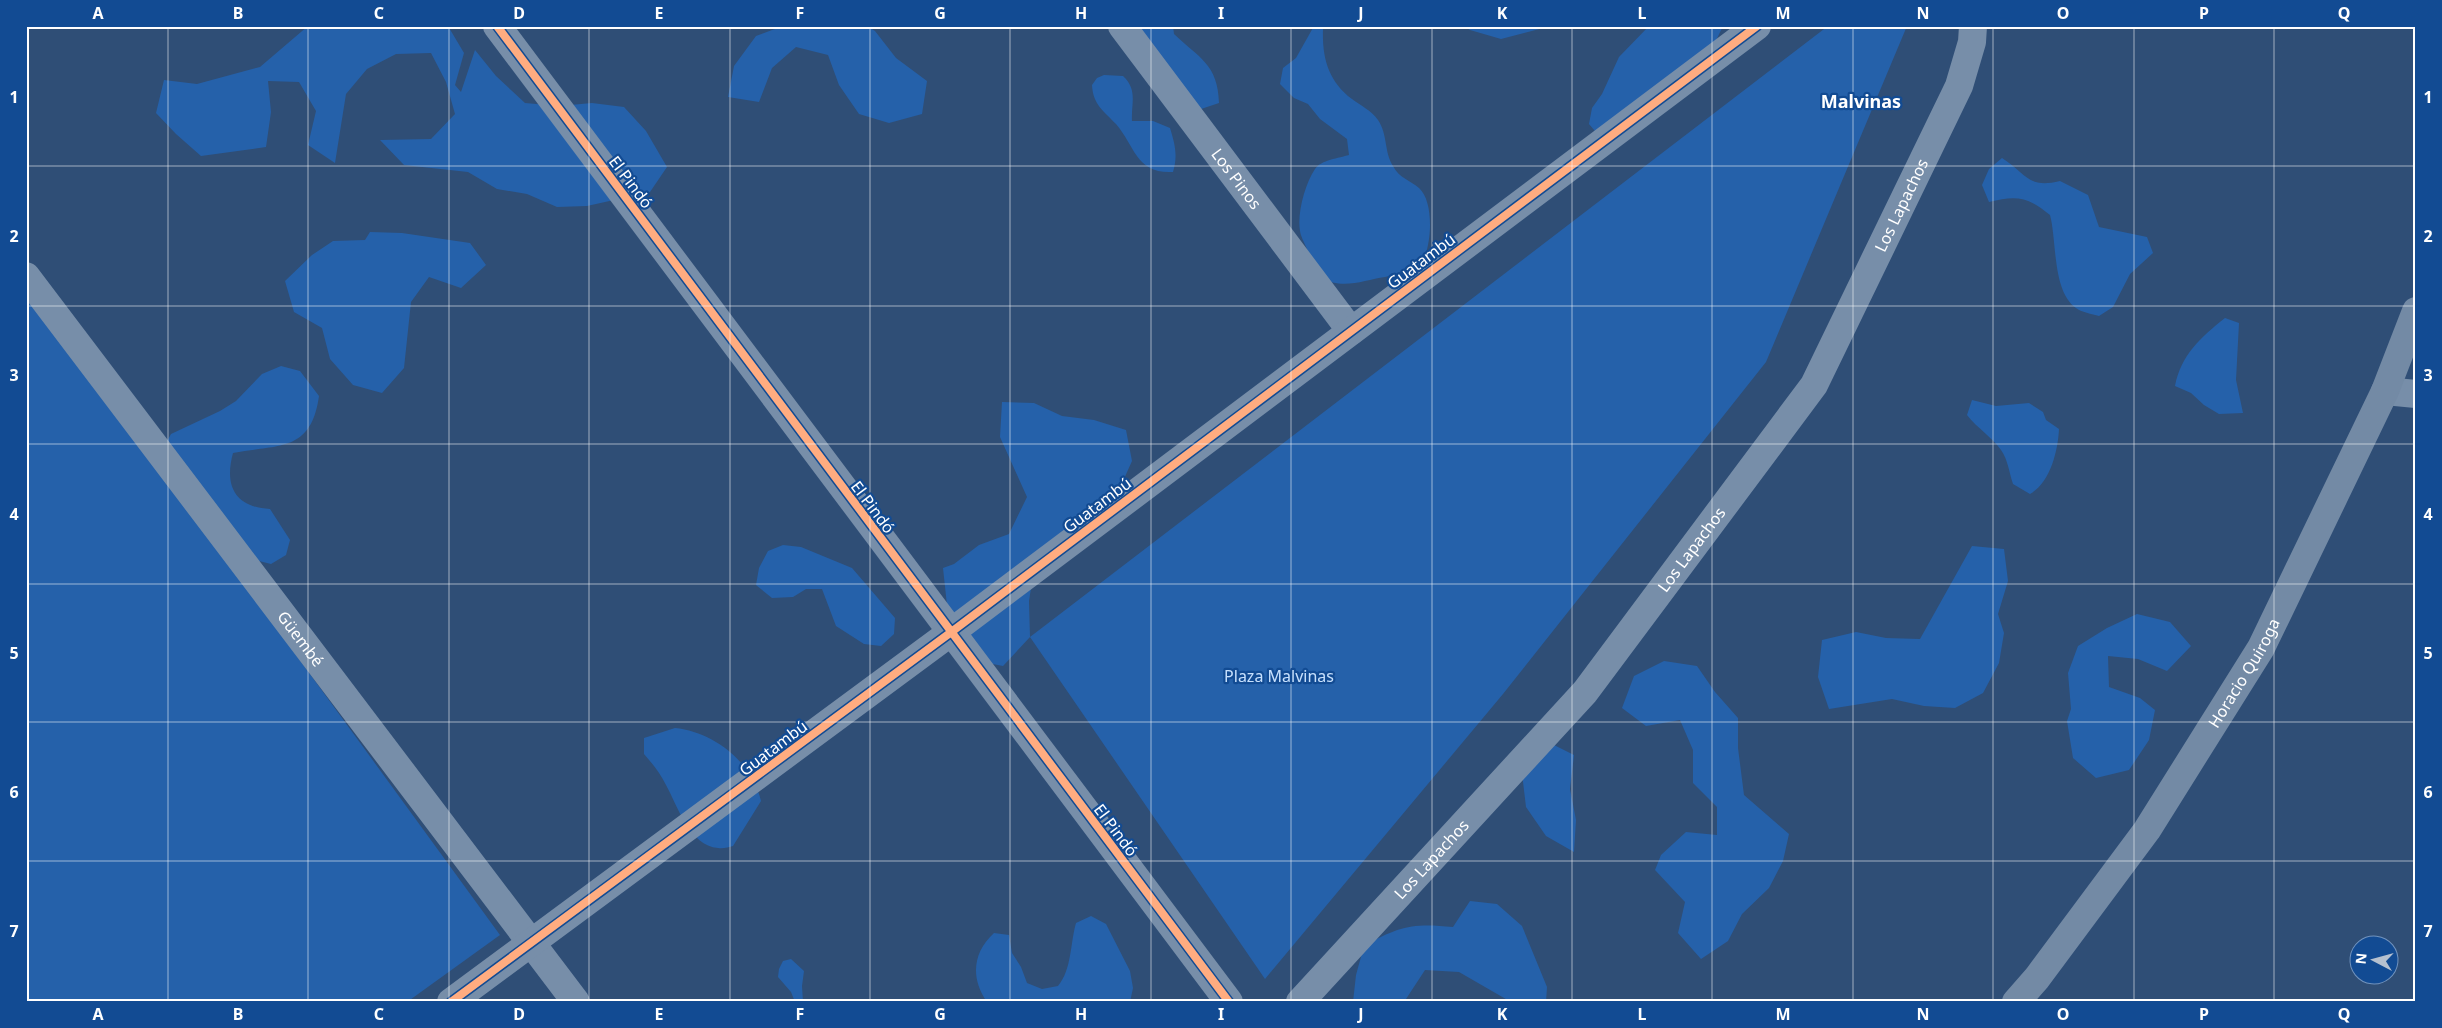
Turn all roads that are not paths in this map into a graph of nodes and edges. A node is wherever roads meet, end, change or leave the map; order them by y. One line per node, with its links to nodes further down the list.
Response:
1 (497, 26): 10 (street, El Pindó)
2 (1122, 26): 7 (street, Los Pinos)
3 (1757, 26): 7 (street, Guatambú)
4 (1974, 26): 15 (street, Los Lapachos)
5 (26, 276): 11 (street, Güembé)
6 (2416, 312): 8 (main road, Horacio Quiroga)
7 (1352, 331): 10 (street, Guatambú)
8 (2385, 391): 9 (street); 16 (main road, Horacio Quiroga)
9 (2416, 394)
10 (950, 634): 11 (street, Guatambú); 14 (street, El Pindó)
11 (532, 943): 12 (street, Guatambú); 13 (street, Güembé)
12 (451, 1002)
13 (576, 1002)
14 (1229, 1002)
15 (1300, 1002)
16 (2016, 1002)

